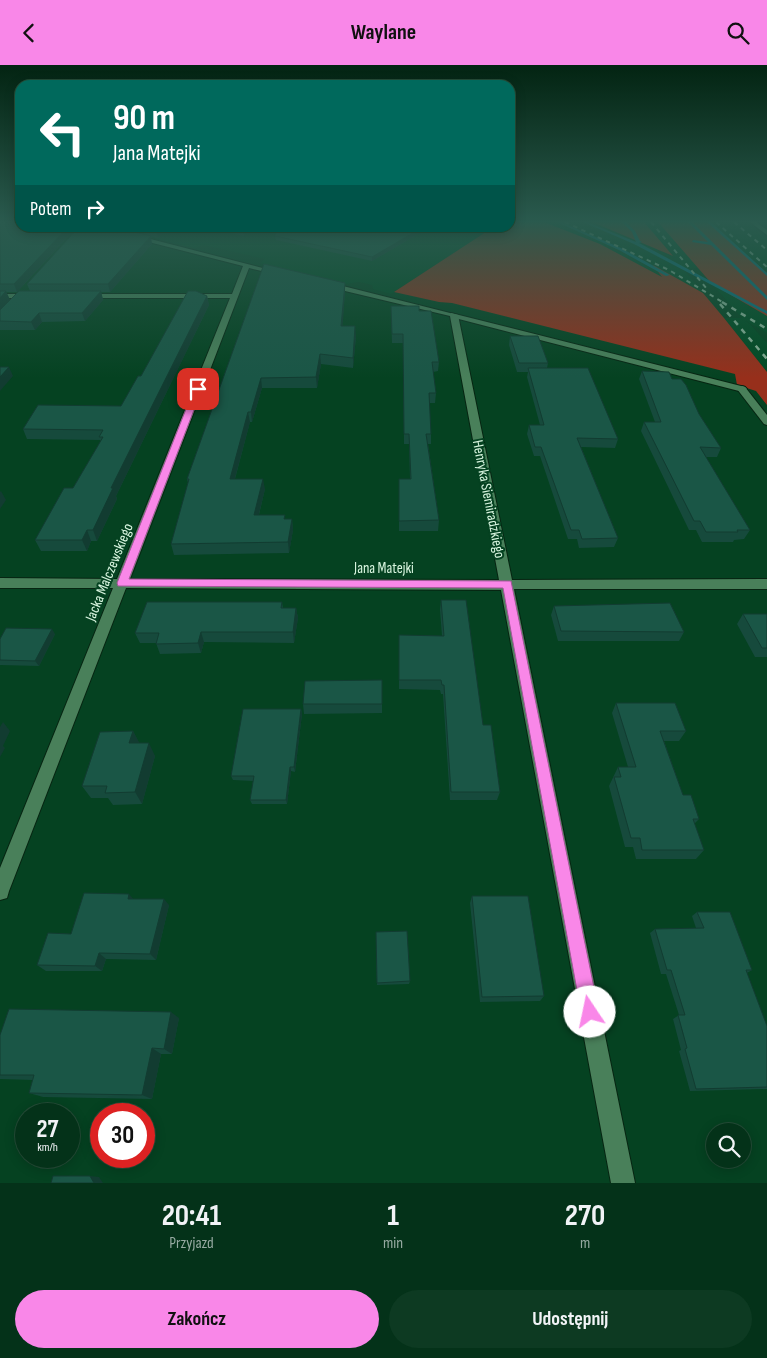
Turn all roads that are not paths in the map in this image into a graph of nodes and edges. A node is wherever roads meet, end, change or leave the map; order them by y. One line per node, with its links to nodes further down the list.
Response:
1 (243, 274): 8 (street, Jacka Malczewskiego)
2 (315, 281): 10 (street)
3 (28, 289): 5 (street)
4 (0, 296): 5 (street)
5 (22, 296): 6 (street); 9 (street)
6 (41, 296)
7 (80, 296): 8 (street)
8 (234, 297): 13 (street, Jacka Malczewskiego)
9 (11, 307)
10 (454, 315): 11 (street); 15 (street, Henryka Siemiradzkiego)
11 (767, 422)
12 (0, 583): 13 (street, Jana Matejki)
13 (122, 583): 15 (street, Jana Matejki); 16 (street, Jacka Malczewskiego)
14 (767, 583): 15 (street, Jana Matejki)
15 (507, 584): 17 (street, Henryka Siemiradzkiego)
16 (0, 891)
17 (623, 1183)

